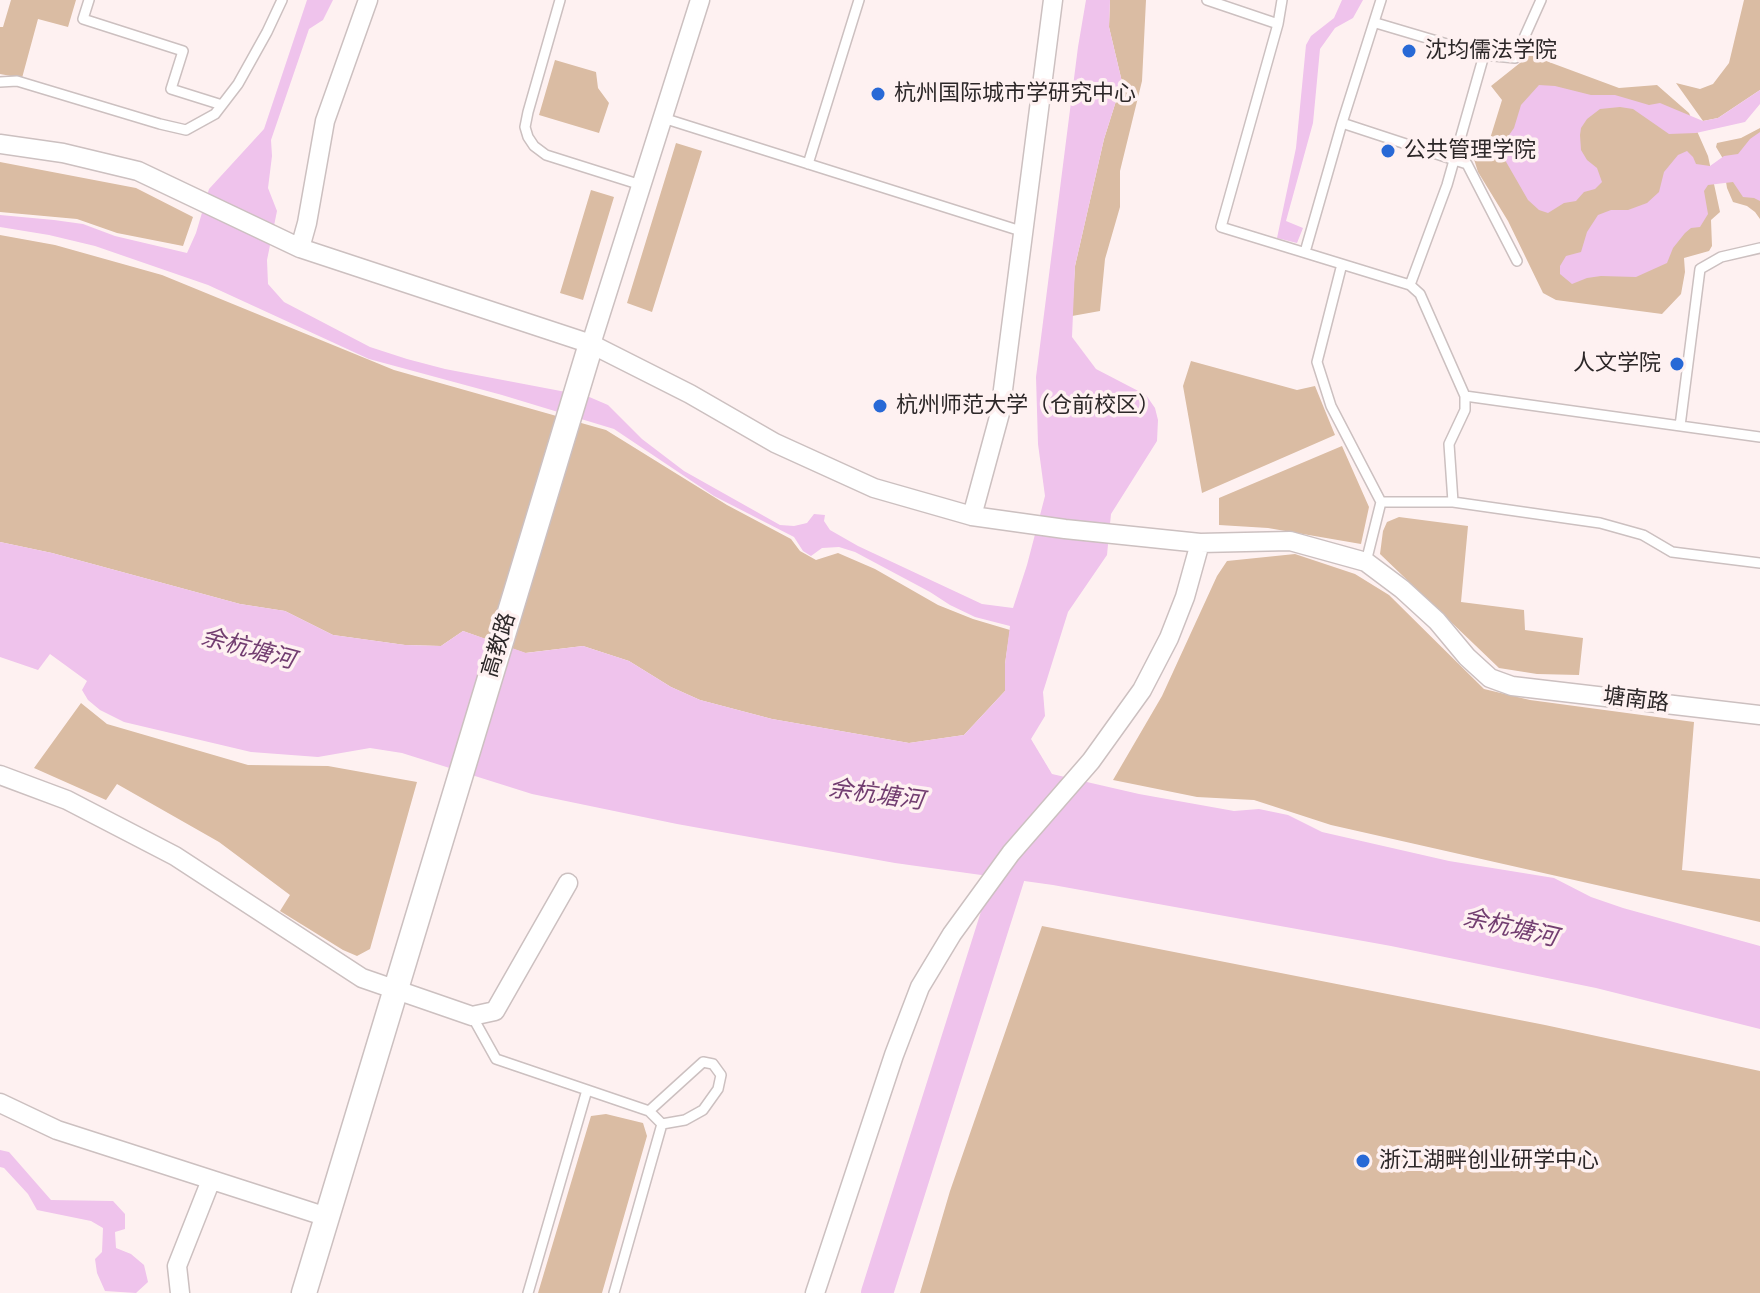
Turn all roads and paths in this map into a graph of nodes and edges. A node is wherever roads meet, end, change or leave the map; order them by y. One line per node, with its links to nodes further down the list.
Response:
1 (89, 0): 16 (lane)
2 (282, 0): 16 (lane)
3 (368, 0): 24 (street)
4 (560, 0): 22 (lane)
5 (700, 0): 17 (street, 高教路)
6 (859, 0): 21 (lane)
7 (1053, 0): 23 (street)
8 (1207, 0): 13 (lane)
9 (1282, 0): 13 (lane)
10 (1381, 0): 12 (lane)
11 (1541, 0): 14 (lane)
12 (1376, 23): 14 (lane); 18 (lane)
13 (1278, 24): 26 (lane)
14 (1484, 55): 20 (lane)
15 (0, 82): 16 (lane)
16 (222, 105)
17 (663, 118): 21 (lane); 22 (street, 高教路)
18 (1342, 123): 20 (lane); 26 (lane)
19 (0, 144): 24 (street)
20 (1453, 158): 27 (lane); 29 (lane)
21 (808, 164): 23 (lane)
22 (641, 185): 30 (street, 高教路)
23 (1024, 232): 36 (street)
24 (294, 245): 30 (street)
25 (1760, 248): 32 (lane)
26 (1305, 252): 28 (lane)
27 (1517, 261)
28 (1342, 264): 29 (lane); 34 (lane)
29 (1410, 285): 31 (lane)
30 (591, 344): 36 (street); 43 (street, 高教路)
31 (1465, 396): 32 (lane); 35 (lane)
32 (1680, 426): 33 (lane)
33 (1760, 437)
34 (1381, 502): 35 (lane); 38 (lane)
35 (1453, 502): 39 (lane)
36 (972, 516): 37 (street)
37 (1200, 543): 38 (street); 55 (street)
38 (1366, 562): 40 (street, 塘南路)
39 (1760, 563)
40 (1760, 715)
41 (0, 775): 43 (street)
42 (568, 883): 44 (street)
43 (395, 992): 44 (street); 50 (street, 高教路)
44 (472, 1016): 45 (lane)
45 (587, 1090): 47 (lane); 53 (lane)
46 (0, 1103): 49 (street)
47 (649, 1111): 48 (lane); 48 (lane)
48 (662, 1124): 54 (lane)
49 (211, 1180): 50 (street); 51 (street)
50 (327, 1217): 52 (street, 高教路)
51 (180, 1293)
52 (304, 1293)
53 (528, 1293)
54 (614, 1293)
55 (815, 1293)

